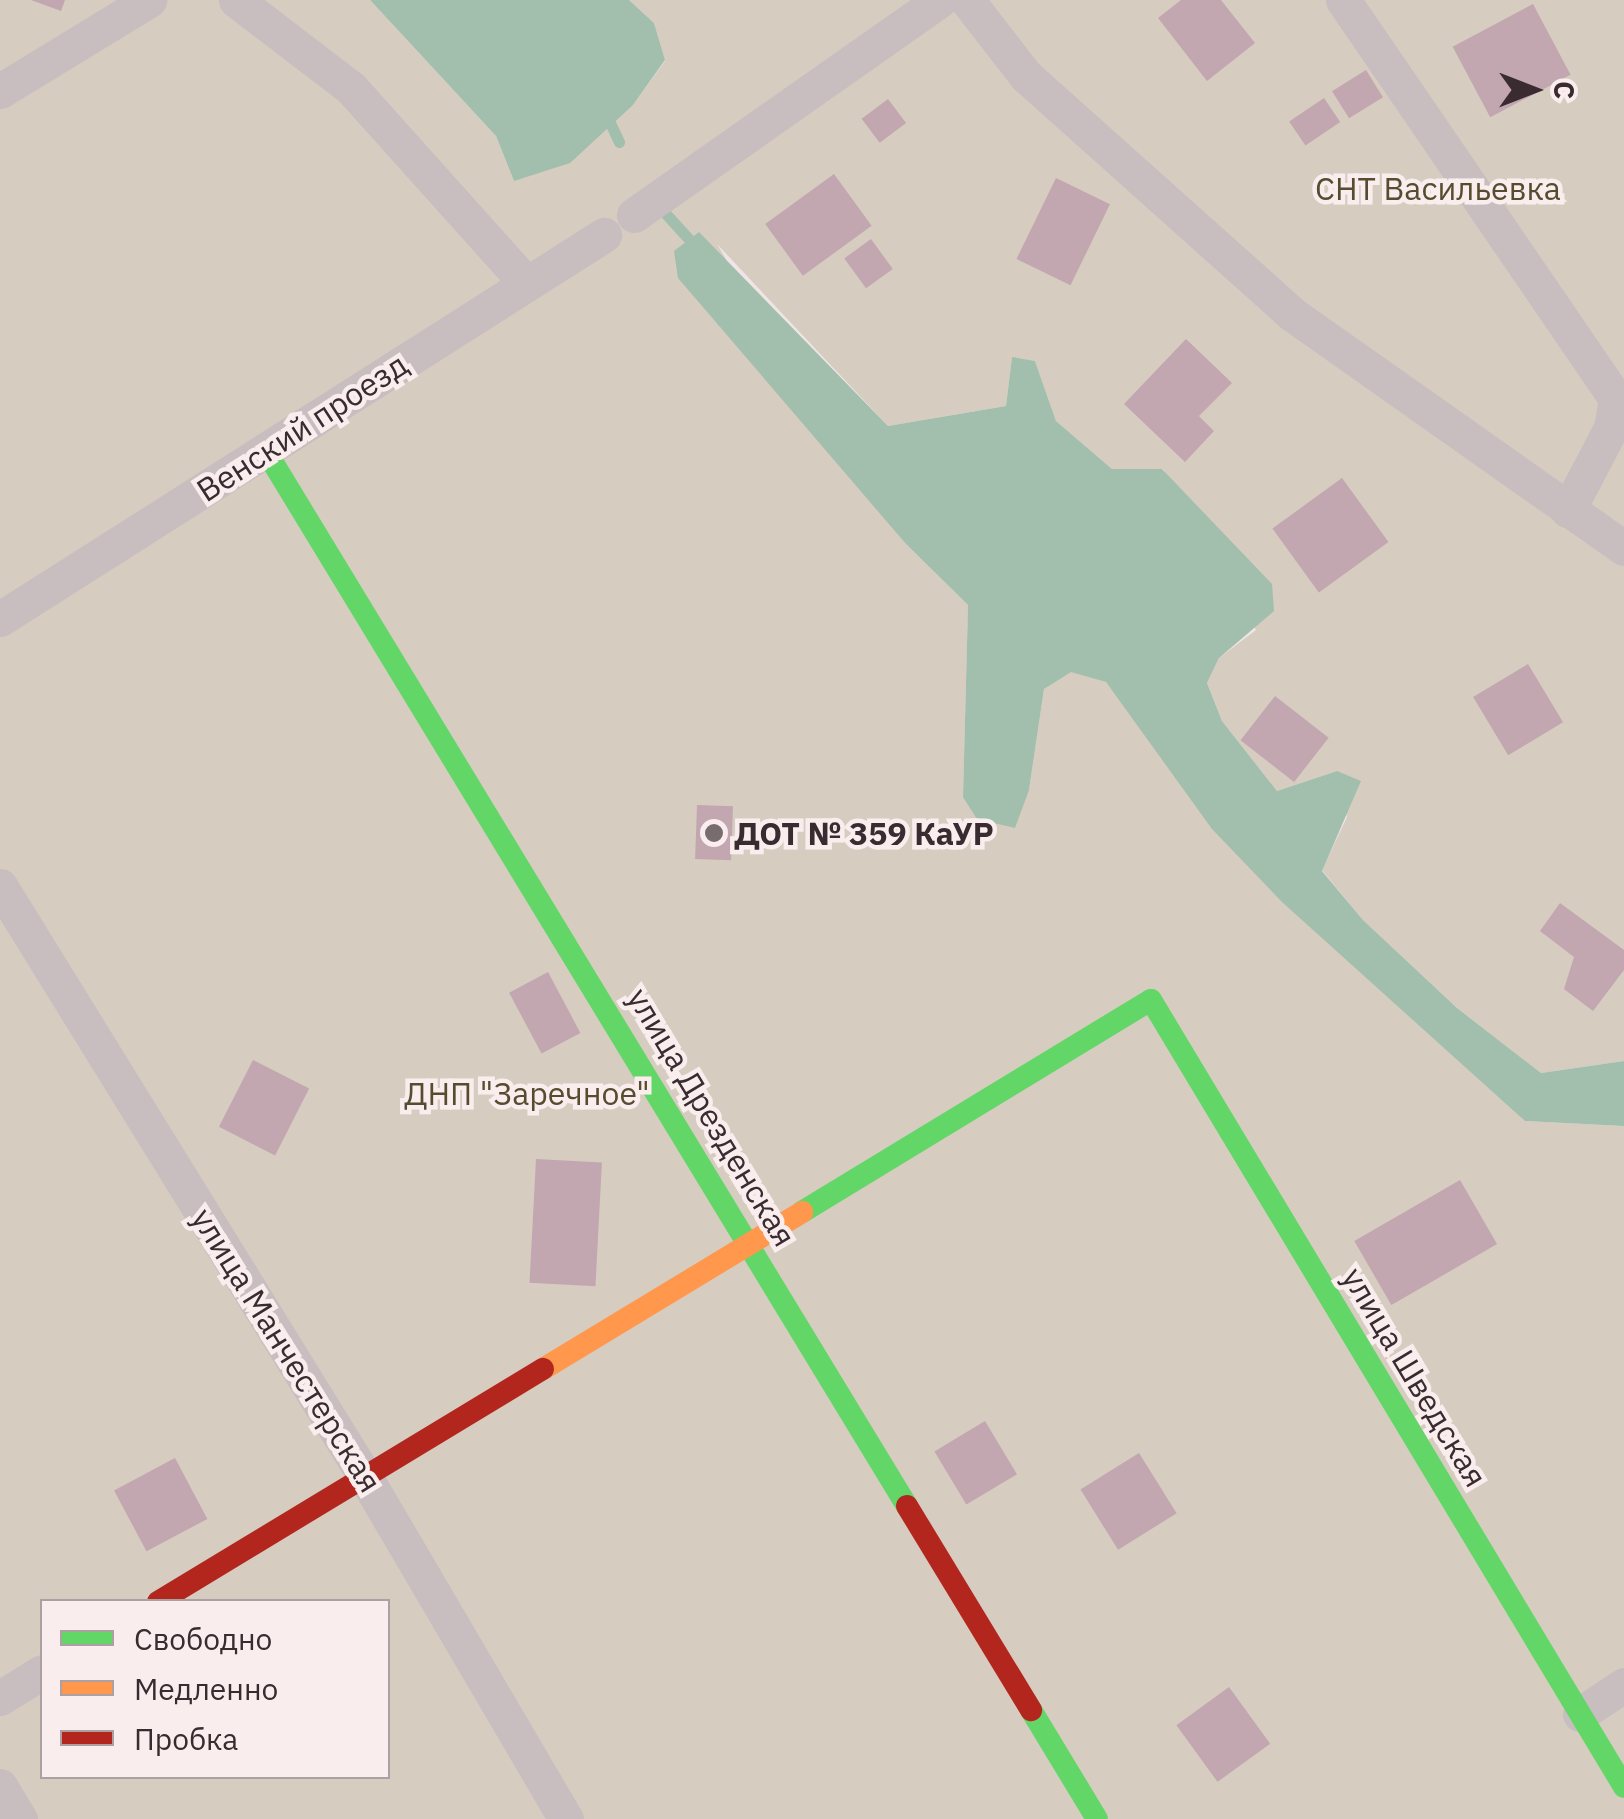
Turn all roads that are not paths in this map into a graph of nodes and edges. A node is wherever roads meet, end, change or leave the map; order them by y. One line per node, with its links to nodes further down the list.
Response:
1 (149, 0): 6 (street)
2 (236, 0): 9 (street)
3 (940, 0): 7 (street)
4 (967, 0): 11 (street)
5 (1343, 0): 11 (street)
6 (0, 91)
7 (634, 214)
8 (604, 235): 9 (street, Венский проезд)
9 (525, 282): 10 (street, Венский проезд)
10 (266, 453): 13 (street, Венский проезд); 15 (street, улица Дрезденская)
11 (1568, 510): 12 (street)
12 (1624, 548)
13 (0, 619)
14 (0, 886): 16 (street, улица Манчестерская)
15 (752, 1244): 16 (street); 21 (street, улица Шведская); 26 (street, улица Дрезденская)
16 (364, 1475): 17 (street); 25 (street, улица Манчестерская)
17 (163, 1599)
18 (40, 1673): 20 (street)
19 (1624, 1685): 21 (street)
20 (0, 1698)
21 (1580, 1714): 23 (street, улица Шведская)
22 (0, 1786): 24 (street)
23 (1624, 1787)
24 (20, 1819)
25 (566, 1819)
26 (1096, 1819)

